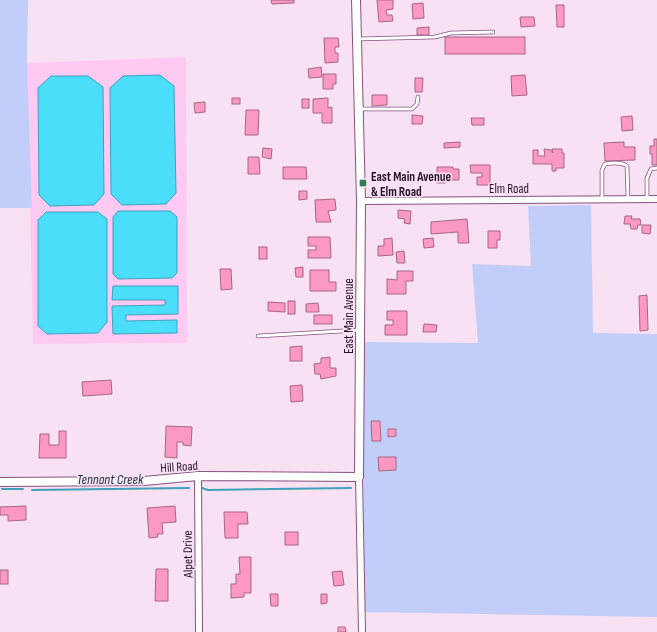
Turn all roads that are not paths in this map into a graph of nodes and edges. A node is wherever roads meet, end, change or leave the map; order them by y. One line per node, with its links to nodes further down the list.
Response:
1 (356, 0): 3 (street, East Main Avenue)
2 (493, 32): 3 (lane)
3 (356, 39): 5 (street, East Main Avenue)
4 (418, 97): 5 (lane)
5 (358, 108): 11 (street, East Main Avenue)
6 (657, 168): 9 (lane)
7 (602, 199): 8 (street, Elm Road); 8 (lane); 11 (street, Elm Road)
8 (628, 199): 9 (street, Elm Road)
9 (647, 199): 10 (street, Elm Road)
10 (657, 199)
11 (361, 200): 12 (street, East Main Avenue)
12 (360, 330): 13 (lane); 15 (street, East Main Avenue)
13 (258, 336)
14 (198, 476): 15 (street, Hill Road); 16 (street, Hill Road); 17 (street, Alpet Drive)
15 (359, 477): 18 (street, East Main Avenue)
16 (0, 482)
17 (199, 632)
18 (362, 632)

